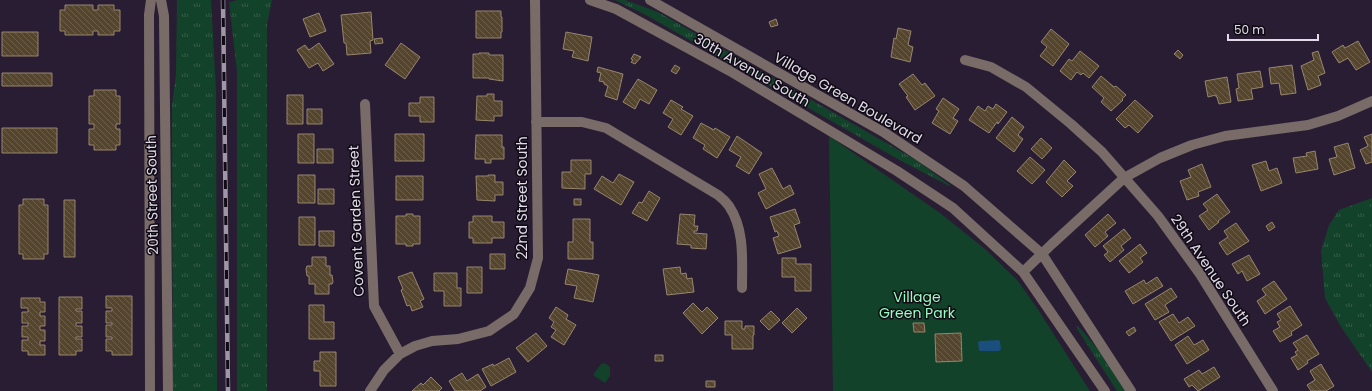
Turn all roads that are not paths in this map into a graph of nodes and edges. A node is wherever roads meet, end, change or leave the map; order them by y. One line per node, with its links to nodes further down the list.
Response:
1 (151, 0): 11 (street, 20th Street South)
2 (161, 0): 12 (street, 20th Street South)
3 (535, 0): 9 (street, 22nd Street South)
4 (590, 0): 14 (street, 30th Avenue South)
5 (650, 0): 13 (street, Village Green Boulevard)
6 (965, 60): 10 (street, 29th Avenue South)
7 (1372, 101): 10 (street)
8 (366, 104): 16 (street, Covent Garden Street)
9 (536, 122): 15 (street, 22nd Street South); 16 (street, 22nd Street South)
10 (1124, 178): 13 (street); 22 (street, 29th Avenue South)
11 (149, 206): 12 (street); 17 (street, 20th Street South)
12 (166, 206): 18 (street, 20th Street South)
13 (1042, 254): 14 (street); 21 (street, Village Green Boulevard)
14 (1024, 272): 20 (street)
15 (742, 288)
16 (400, 354): 19 (street, 22nd Street South)
17 (150, 391)
18 (168, 391)
19 (370, 391)
20 (1105, 391)
21 (1131, 391)
22 (1273, 391)

